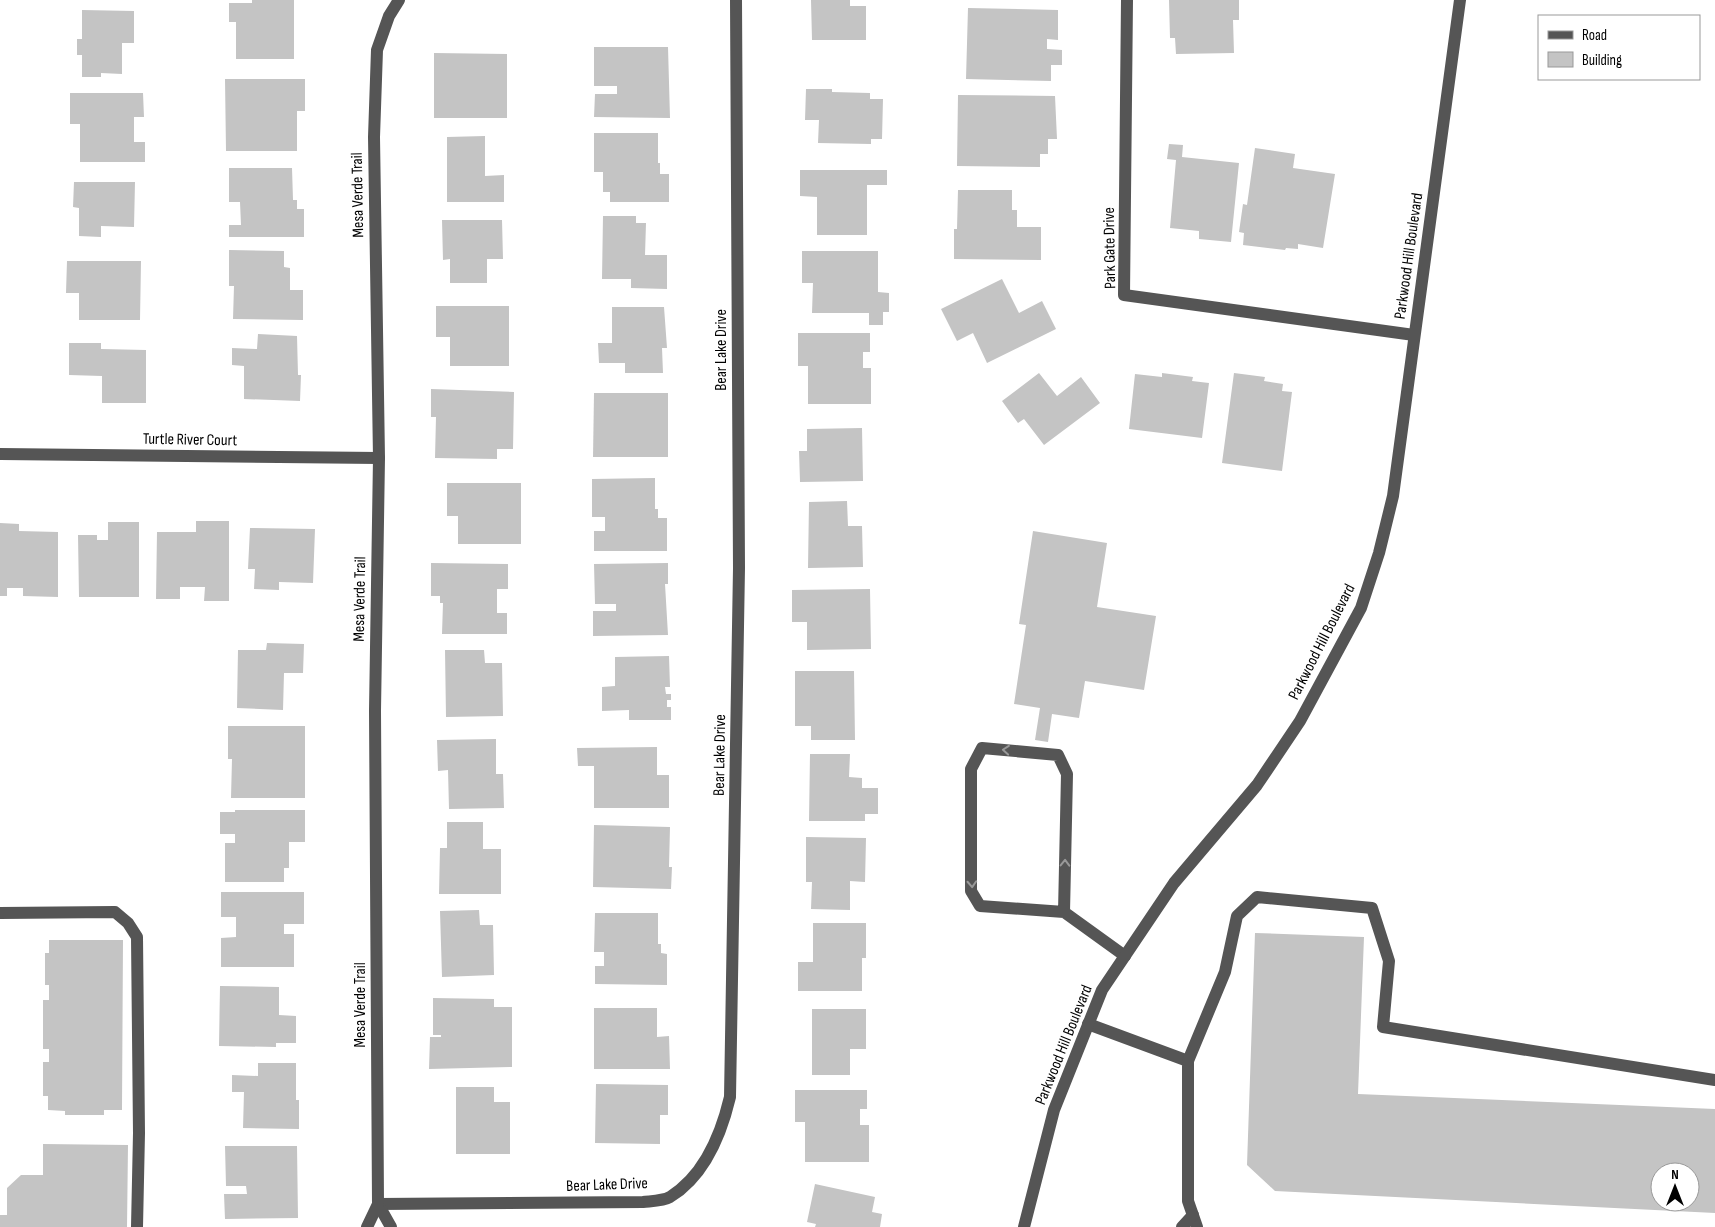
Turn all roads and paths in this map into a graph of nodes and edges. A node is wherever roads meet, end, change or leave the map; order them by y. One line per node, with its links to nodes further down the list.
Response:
1 (399, 0): 7 (street, Mesa Verde Trail)
2 (736, 0): 14 (street, Bear Lake Drive)
3 (1127, 0): 5 (street, Park Gate Drive)
4 (1460, 0): 5 (street, Parkwood Hill Boulevard)
5 (1414, 336): 10 (street, Parkwood Hill Boulevard)
6 (0, 454): 7 (street, Turtle River Court)
7 (379, 458): 14 (street, Mesa Verde Trail)
8 (1064, 912): 8 (street, one-way to 8); 10 (street)
9 (0, 913): 16 (street)
10 (1124, 956): 11 (street, Parkwood Hill Boulevard)
11 (1088, 1024): 12 (street); 19 (street, Parkwood Hill Boulevard)
12 (1188, 1061): 13 (street); 15 (street)
13 (1715, 1080)
14 (378, 1204): 17 (street, Mesa Verde Trail); 18 (street, Mesa Verde Trail)
15 (1195, 1221): 20 (street)
16 (137, 1227)
17 (367, 1227)
18 (391, 1227)
19 (1024, 1227)
20 (1182, 1227)

